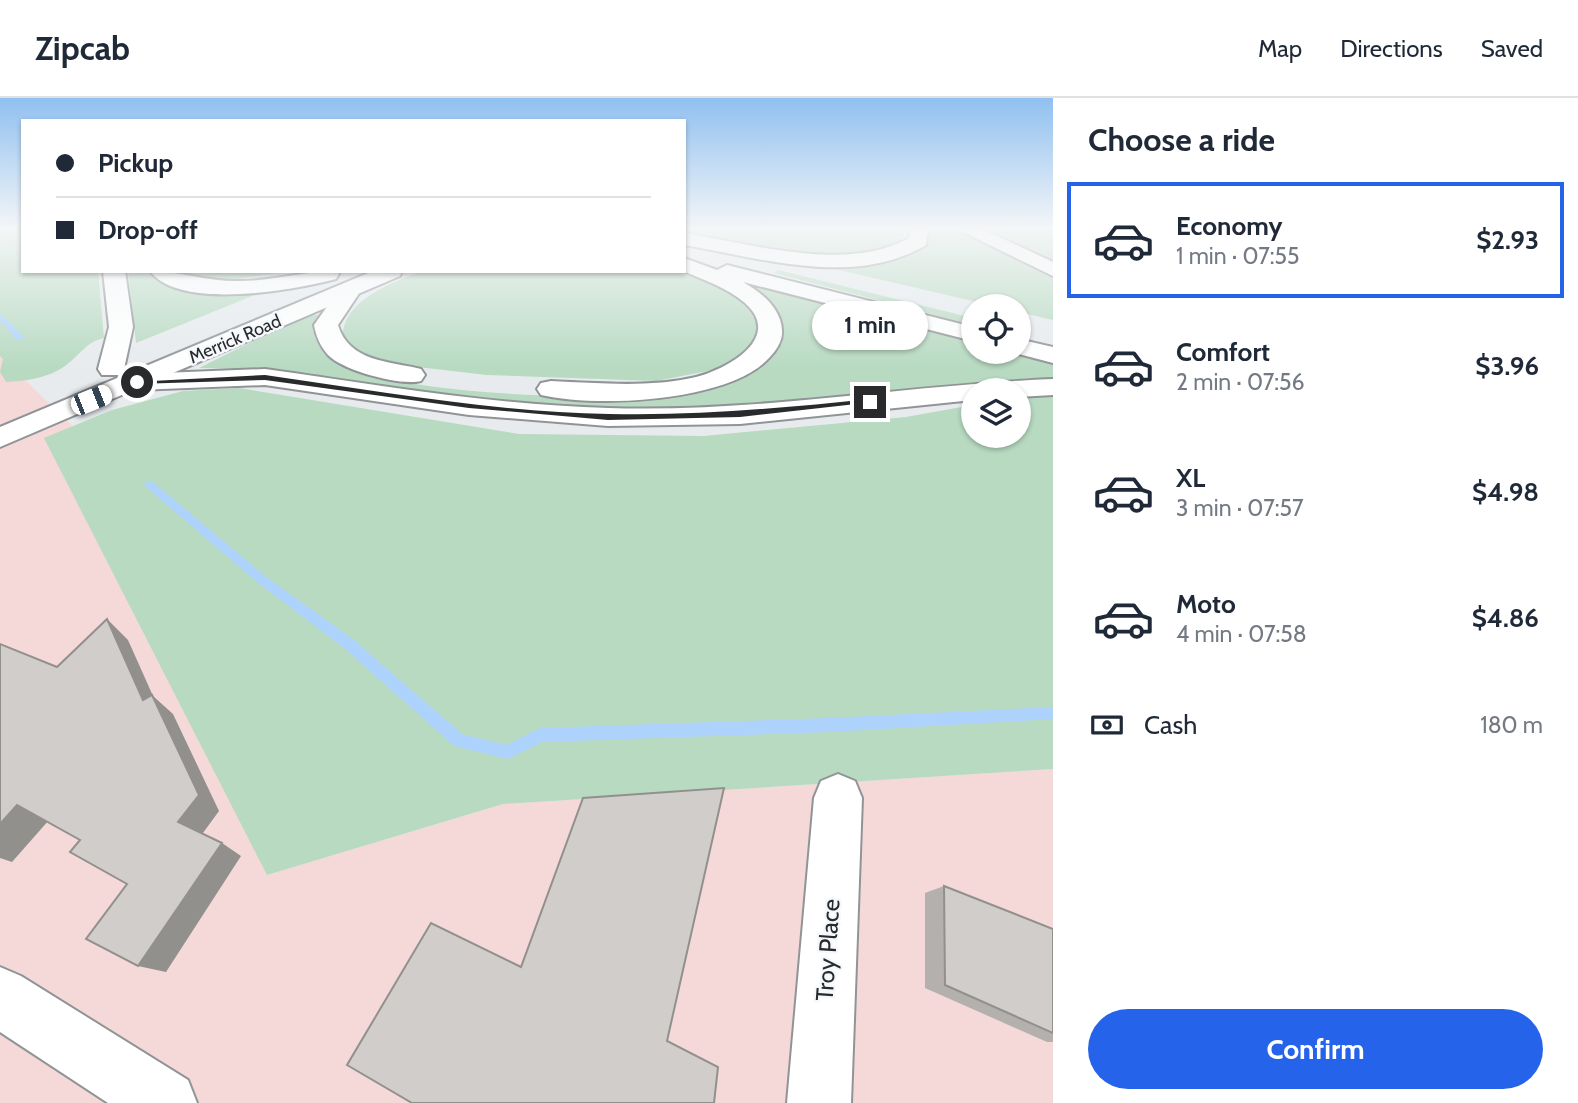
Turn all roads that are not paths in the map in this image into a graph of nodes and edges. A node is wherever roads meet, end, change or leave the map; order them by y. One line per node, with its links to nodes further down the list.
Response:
1 (115, 276): 11 (main road)
2 (169, 276): 6 (main road)
3 (712, 276): 6 (main road)
4 (740, 276): 8 (main road)
5 (834, 276): 7 (main road)
6 (338, 278): 11 (main road, Merrick Road); 12 (main road, Merrick Road)
7 (855, 281)
8 (961, 331)
9 (1031, 349): 10 (main road)
10 (1053, 355)
11 (111, 369): 16 (main road, Merrick Road)
12 (137, 382): 15 (main road); 17 (main road, Merrick Road)
13 (1053, 387): 14 (main road)
14 (1031, 388)
15 (961, 393)
16 (0, 412)
17 (0, 438)
18 (838, 798): 21 (main road, Troy Place)
19 (0, 997): 20 (main road)
20 (165, 1103)
21 (819, 1103)

